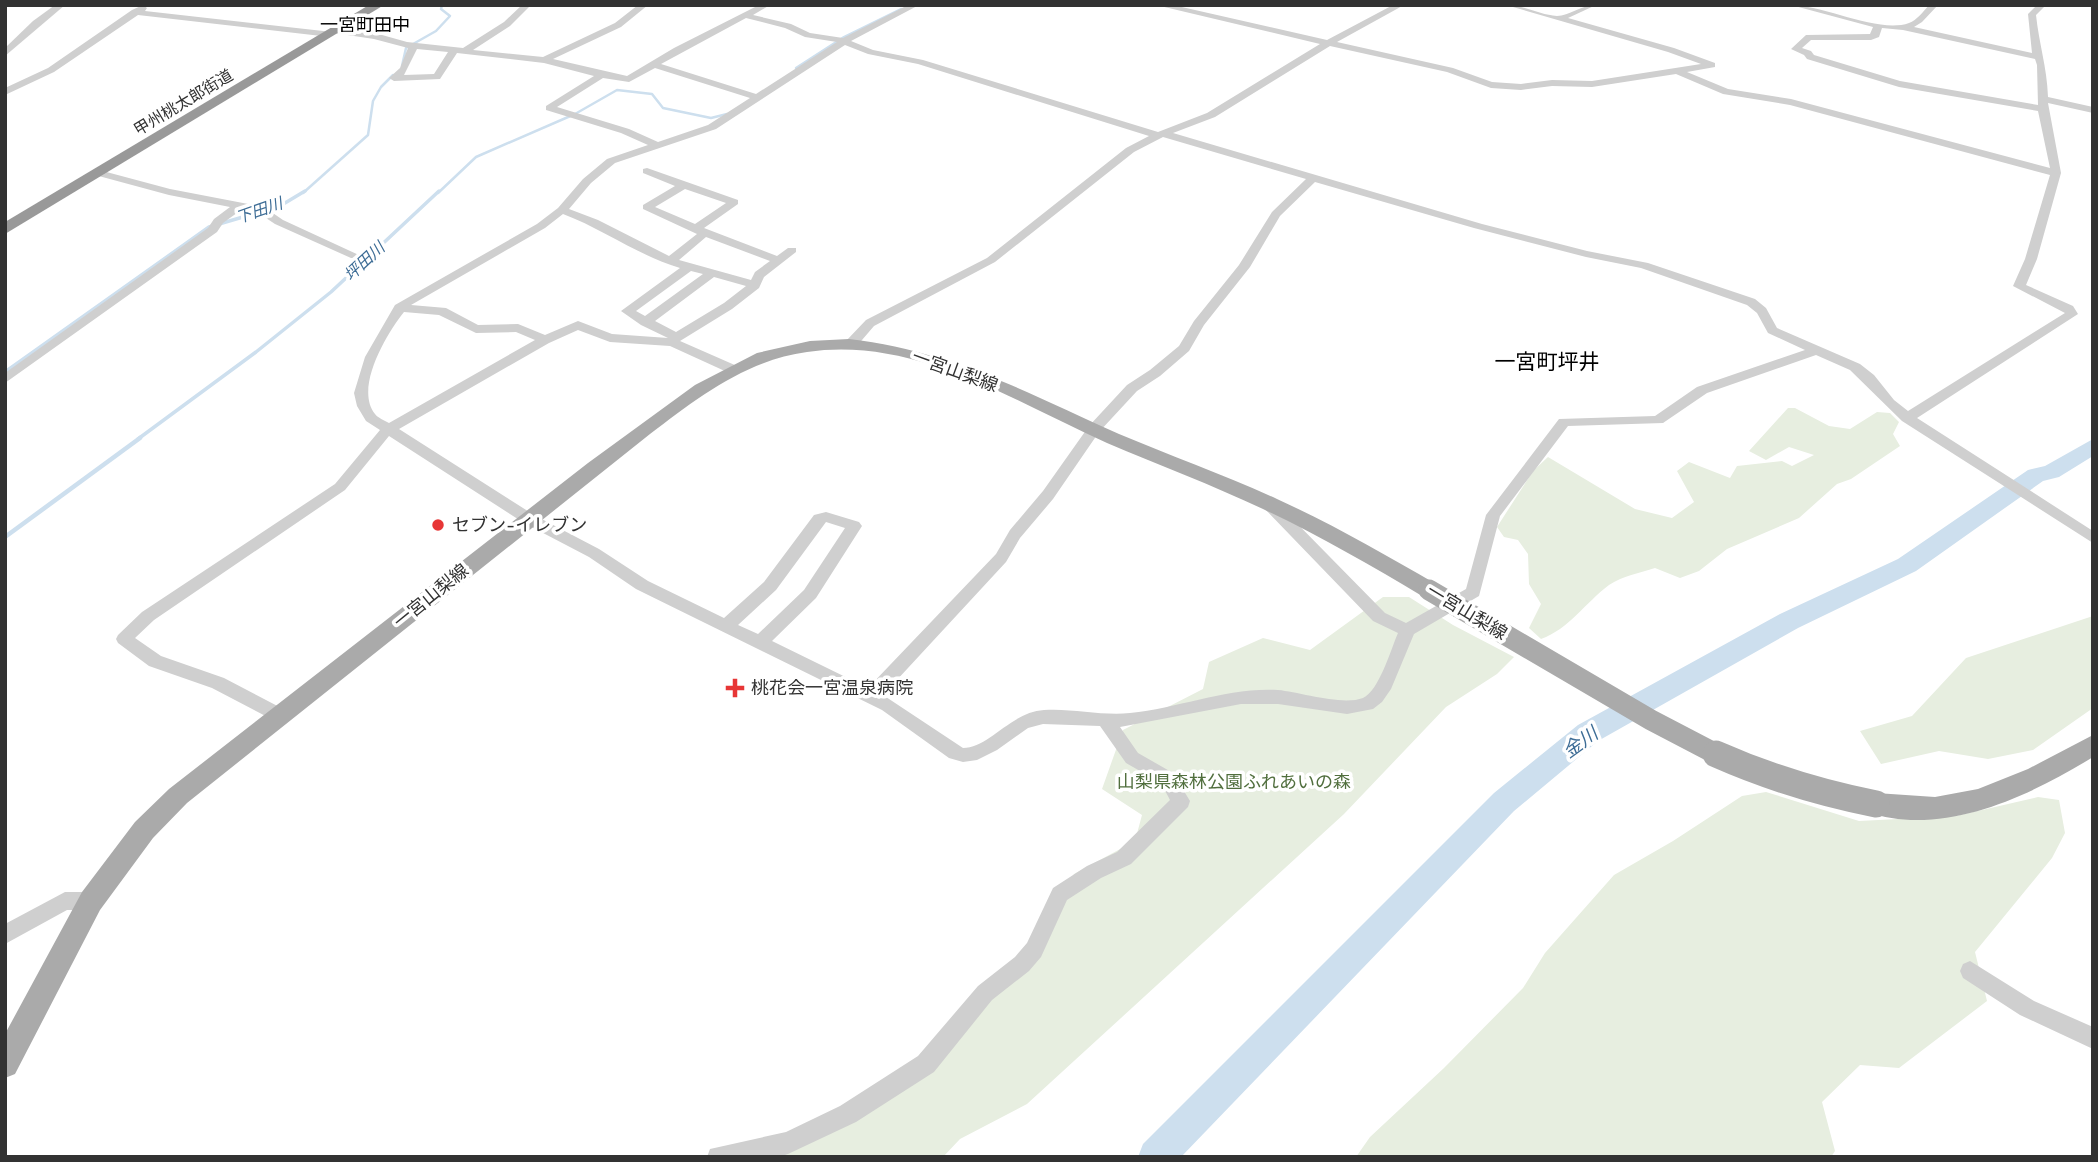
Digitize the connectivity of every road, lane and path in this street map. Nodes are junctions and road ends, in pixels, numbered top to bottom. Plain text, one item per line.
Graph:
1 (61, 5) edge
2 (148, 5) edge
3 (378, 5) edge
4 (527, 5) edge
5 (645, 5) edge
6 (766, 5) edge
7 (915, 5) edge
8 (1160, 5) edge
9 (1400, 5) edge
10 (1510, 5) edge
11 (1592, 5) edge
12 (1795, 5) edge
13 (1934, 5) edge
14 (2024, 6) edge
15 (2040, 7) edge
16 (1829, 9) edge
17 (135, 12) junction
18 (747, 16) junction
19 (1559, 19) junction
20 (1878, 26) junction
21 (1901, 26) junction
22 (333, 32) junction
23 (1835, 35) junction
24 (841, 40) junction
25 (1325, 44) junction
26 (410, 45) junction
27 (455, 49) junction
28 (466, 50) junction
29 (5, 53) edge
30 (2040, 57) junction
31 (544, 60) junction
32 (653, 64) junction
33 (1678, 71) junction
34 (602, 75) junction
35 (5, 92) edge
36 (758, 99) junction
37 (2043, 104) junction
38 (2093, 110) edge
39 (1160, 134) junction
40 (657, 145) junction
41 (647, 171) dead end
42 (99, 173) junction
43 (2056, 173) junction
44 (1312, 179) junction
45 (682, 187) junction
46 (239, 206) junction
47 (562, 210) junction
48 (5, 229) edge
49 (700, 231) junction
50 (792, 250) dead end
51 (355, 256) dead end
52 (778, 260) junction
53 (670, 261) junction
54 (687, 268) junction
55 (710, 274) junction
56 (755, 285) junction
57 (399, 308) junction
58 (645, 321) junction
59 (545, 340) junction
60 (674, 340) junction
61 (851, 344) junction
62 (1817, 350) junction
63 (732, 369) junction
64 (5, 379) edge
65 (1913, 421) junction
66 (1094, 429) junction
67 (387, 430) junction
68 (1267, 502) junction
69 (529, 519) junction
70 (2093, 538) edge
71 (726, 626) junction
72 (1407, 630) junction
73 (759, 643) junction
74 (870, 696) junction
75 (281, 716) junction
76 (1107, 722) junction
77 (2093, 745) edge
78 (91, 901) junction
79 (5, 935) edge
80 (1970, 971) dead end
81 (2093, 1038) edge
82 (5, 1064) edge
83 (718, 1157) edge

1 - 29 street
2 - 17 street
3 - 22 highway, 甲州桃太郎街道
4 - 28 street
5 - 31 street
6 - 18 street
7 - 24 street
8 - 25 street
9 - 25 street
10 - 19 street
11 - 19 street
12 - 16 street
13 - 21 street
14 - 15 street
15 - 30 street
16 - 20 street
16 - 23 street
17 - 22 street
17 - 35 street
18 - 24 street
18 - 32 street
19 - 33 street
20 - 21 street
20 - 23 street
21 - 30 street
22 - 26 street
22 - 42 highway, 甲州桃太郎街道
23 - 37 street
24 - 36 street
24 - 39 street
25 - 33 street
25 - 39 street
26 - 27 street
26 - 27 street
27 - 28 street
28 - 31 street
30 - 37 street
31 - 34 street
32 - 34 street
32 - 36 street
33 - 43 street
34 - 40 street
36 - 40 street
37 - 38 street
37 - 43 street
39 - 44 street
39 - 61 street
40 - 47 street
41 - 45 street
42 - 46 street
42 - 48 highway, 甲州桃太郎街道
43 - 65 street
44 - 62 street
44 - 66 street
45 - 49 street
45 - 49 street
46 - 51 street
46 - 64 street
47 - 53 street
47 - 57 street
49 - 52 street
49 - 53 street
50 - 52 street
52 - 56 street
53 - 54 street
54 - 55 street
54 - 58 street
55 - 56 street
55 - 58 street
56 - 60 street
57 - 59 street
57 - 67 street
58 - 60 street
59 - 60 street
59 - 67 street
60 - 63 street
61 - 63 main road, 一宮山梨線
61 - 66 main road, 一宮山梨線
62 - 65 street
62 - 72 street
63 - 69 main road, 一宮山梨線
65 - 70 street
66 - 68 main road, 一宮山梨線
66 - 74 street
67 - 69 street
67 - 75 street
68 - 72 street
68 - 77 main road, 一宮山梨線, bridge
69 - 71 street
69 - 75 main road, 一宮山梨線
71 - 73 street
71 - 73 street
72 - 76 street
73 - 74 street
74 - 76 street
75 - 78 main road, 一宮山梨線
76 - 83 street
78 - 79 street
78 - 82 main road, 一宮山梨線
80 - 81 street

